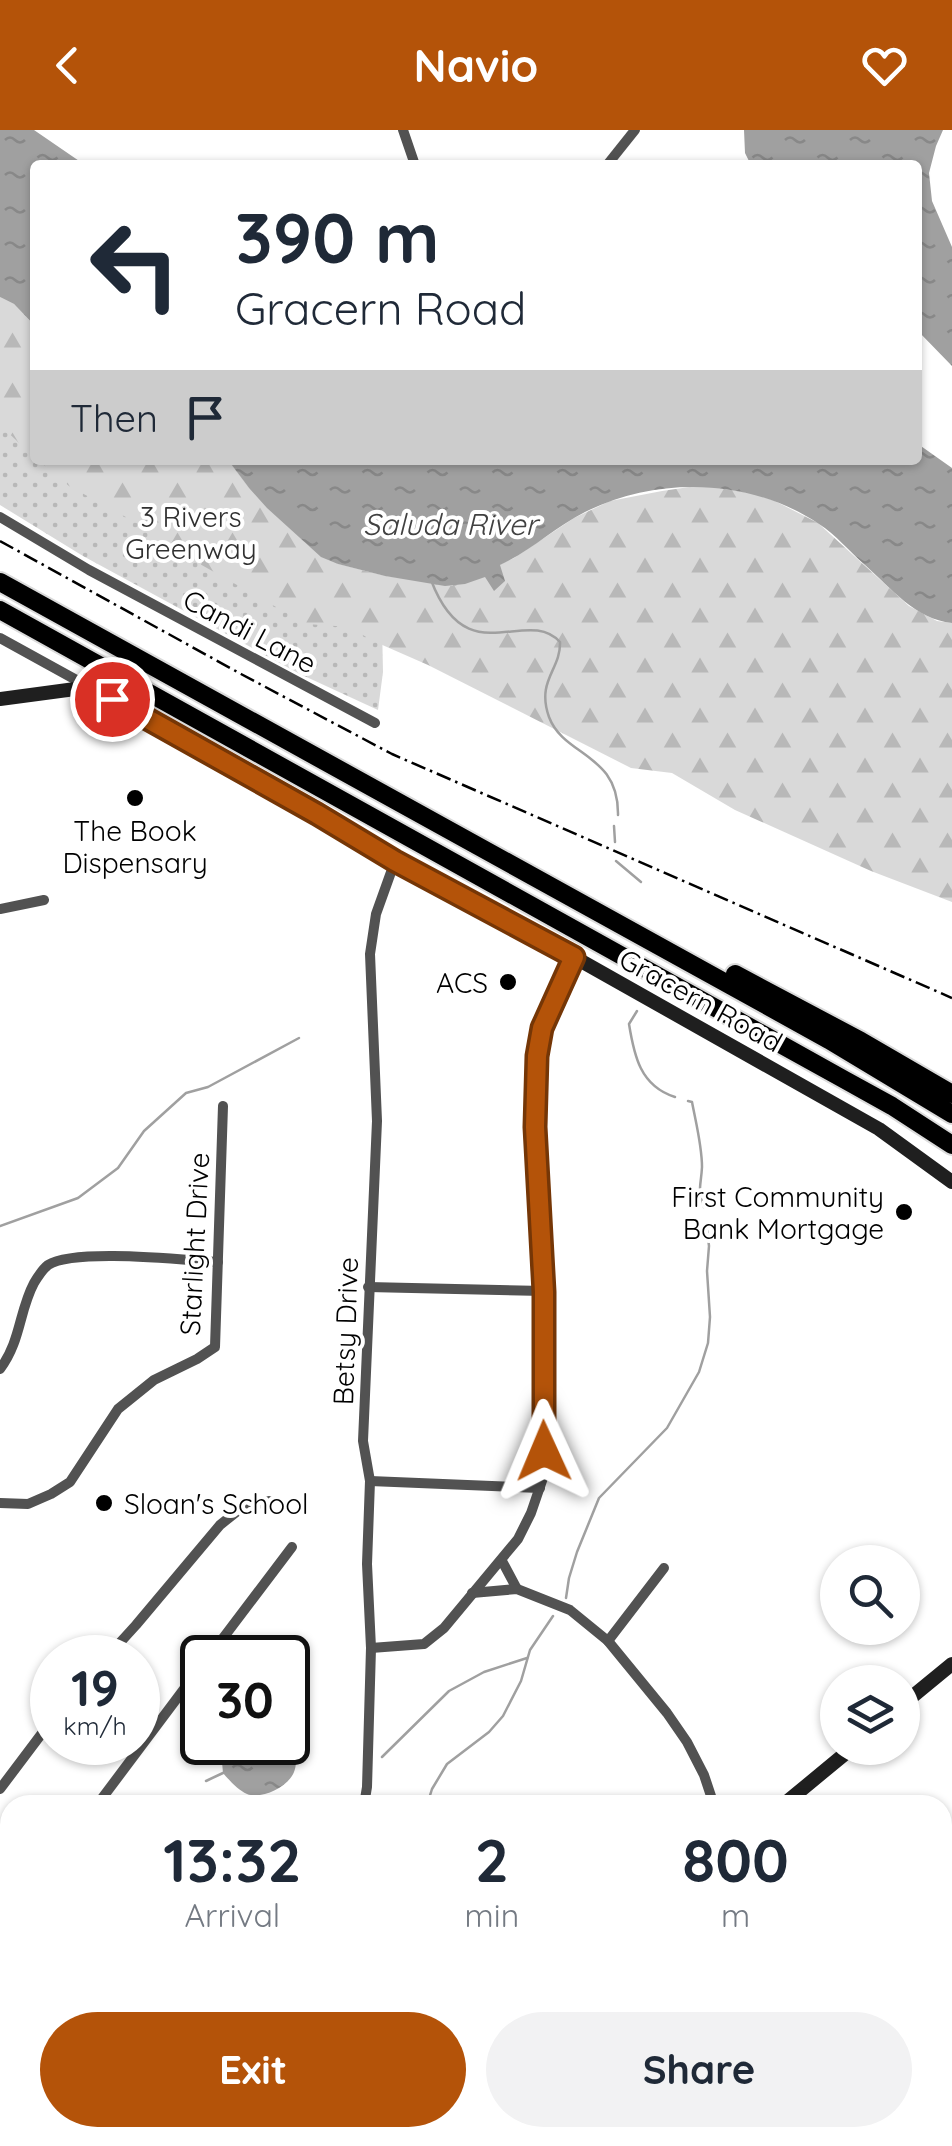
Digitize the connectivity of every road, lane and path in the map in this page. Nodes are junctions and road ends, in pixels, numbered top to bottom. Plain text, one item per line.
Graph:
1 (403, 130) edge
2 (635, 130) edge
3 (413, 160) edge
4 (610, 160) edge
5 (0, 517) edge
6 (0, 582) edge
7 (0, 610) edge
8 (0, 638) edge
9 (90, 688) junction
10 (0, 699) edge
11 (375, 723) dead end
12 (440, 826) junction
13 (395, 861) junction
14 (44, 900) dead end
15 (0, 909) edge
16 (574, 957) junction
17 (952, 1093) edge
18 (223, 1106) dead end
19 (892, 1106) junction
20 (952, 1114) edge
21 (952, 1146) edge
22 (952, 1158) edge
23 (952, 1182) edge
24 (218, 1262) junction
25 (368, 1287) junction
26 (544, 1292) junction
27 (0, 1370) edge
28 (370, 1482) junction
29 (540, 1488) junction
30 (269, 1501) dead end
31 (0, 1503) edge
32 (292, 1546) dead end
33 (502, 1561) junction
34 (664, 1568) dead end
35 (517, 1590) junction
36 (472, 1594) junction
37 (127, 1635) edge
38 (225, 1635) edge
39 (608, 1642) junction
40 (371, 1648) junction
41 (952, 1664) edge
42 (920, 1691) edge
43 (180, 1694) edge
44 (30, 1749) edge
45 (831, 1765) edge
46 (0, 1789) edge
47 (104, 1795) edge
48 (366, 1795) edge
49 (711, 1795) edge
50 (795, 1795) edge

1 - 3 street
2 - 4 street
5 - 11 street, Candi Lane
6 - 12 highway
7 - 19 highway
8 - 9 street, Gracern Road
9 - 10 street
9 - 13 street, Gracern Road
12 - 17 highway
12 - 20 highway
13 - 16 street, Gracern Road
13 - 25 street, Betsy Drive
14 - 15 street
16 - 23 street, Gracern Road
16 - 26 street
18 - 24 street, Starlight Drive
19 - 21 highway
19 - 22 highway
24 - 27 street
24 - 31 street, Starlight Drive
25 - 26 street
25 - 28 street, Betsy Drive
26 - 29 street
28 - 29 street
28 - 40 street, Betsy Drive
29 - 33 street
30 - 37 street
32 - 38 street
33 - 35 street
33 - 36 street
34 - 39 street
35 - 36 street
35 - 39 street
36 - 40 street
39 - 49 street
40 - 48 street, Betsy Drive
41 - 42 street
43 - 47 street
44 - 46 street
45 - 50 street

